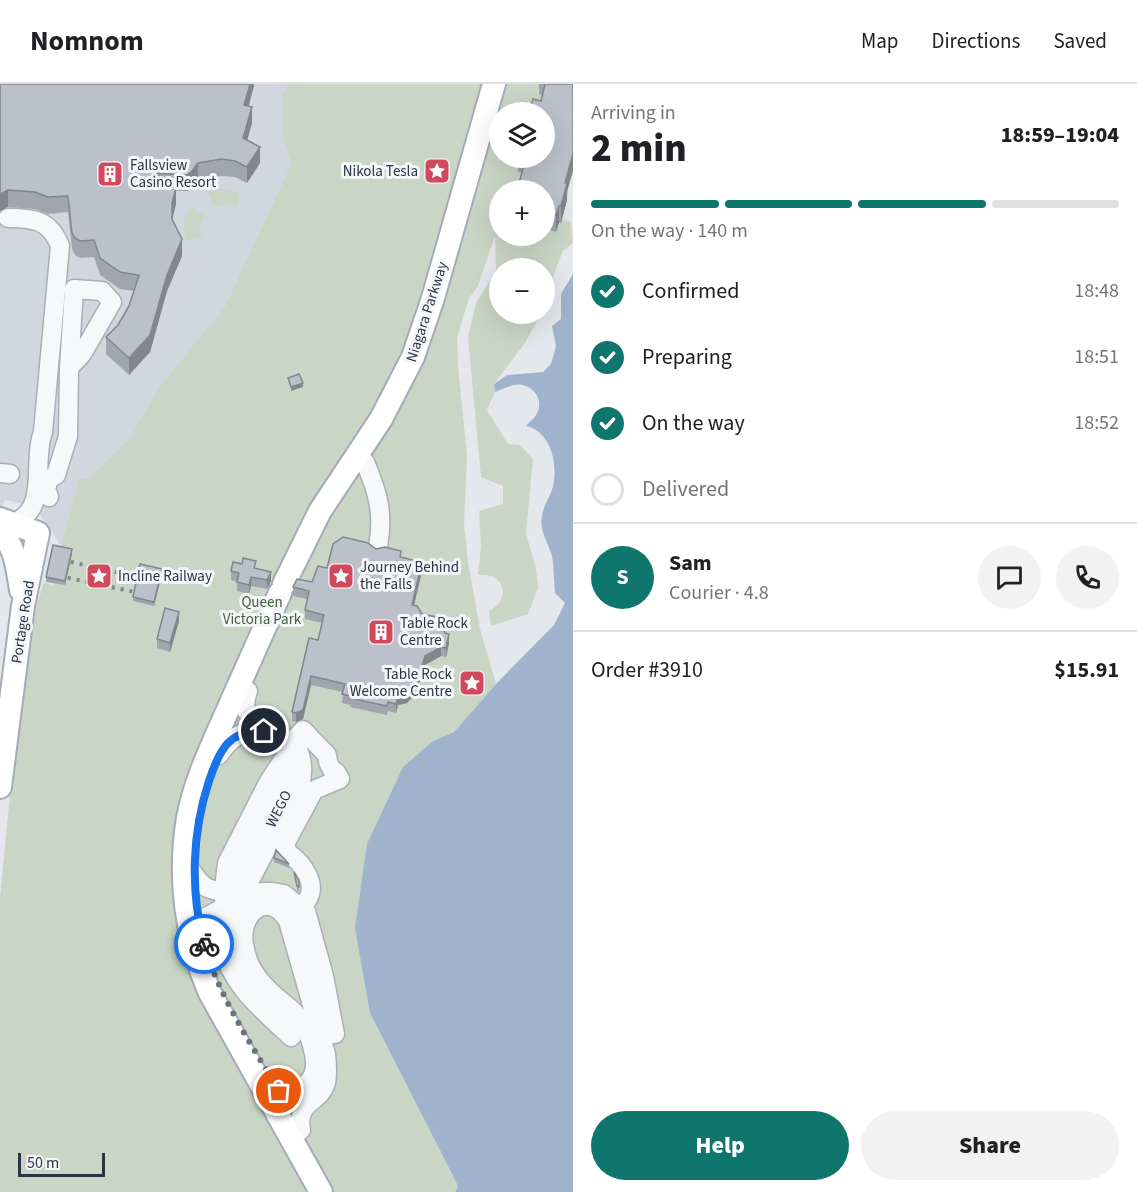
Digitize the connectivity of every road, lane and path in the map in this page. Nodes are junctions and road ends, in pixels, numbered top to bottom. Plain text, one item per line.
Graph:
1 (494, 84) edge
2 (508, 84) edge
3 (503, 102) edge
4 (489, 151) edge
5 (8, 218) dead end
6 (69, 368) junction
7 (43, 432) junction
8 (365, 462) junction
9 (51, 484) junction
10 (4, 524) edge
11 (38, 533) junction
12 (378, 547) edge
13 (288, 590) junction
14 (24, 606) junction
15 (240, 712) junction
16 (274, 733) junction
17 (219, 755) junction
18 (340, 779) joint
19 (0, 787) edge
20 (191, 864) junction
21 (226, 886) junction
22 (198, 913) junction
23 (197, 938) junction
24 (269, 1076) junction
25 (302, 1130) junction
26 (321, 1192) edge
27 (334, 1192) edge

1 - 13 main road, Niagara Parkway
2 - 3 main road, Niagara Parkway
4 - 8 main road, Niagara Parkway
5 - 7 street
6 - 6 street
6 - 9 street
7 - 9 street
7 - 10 street
8 - 12 street
8 - 13 main road, Niagara Parkway
9 - 11 street
10 - 11 main road
10 - 14 main road
11 - 14 main road, Portage Road
13 - 15 main road, Niagara Parkway
13 - 15 main road, Niagara Parkway
14 - 19 main road, Portage Road
15 - 16 street, WEGO
15 - 17 main road, Niagara Parkway
15 - 20 main road, Niagara Parkway
16 - 17 street
16 - 21 street, WEGO
17 - 20 main road, Niagara Parkway
18 - 18 street
20 - 21 street
20 - 22 main road, Niagara Parkway
20 - 23 main road, Niagara Parkway
21 - 21 street
21 - 22 street, WEGO
21 - 23 street, WEGO
22 - 23 main road, Niagara Parkway
23 - 24 main road, Niagara Parkway
23 - 26 main road, Niagara Parkway
24 - 25 main road, Niagara Parkway
24 - 25 street
25 - 27 main road, Niagara Parkway

